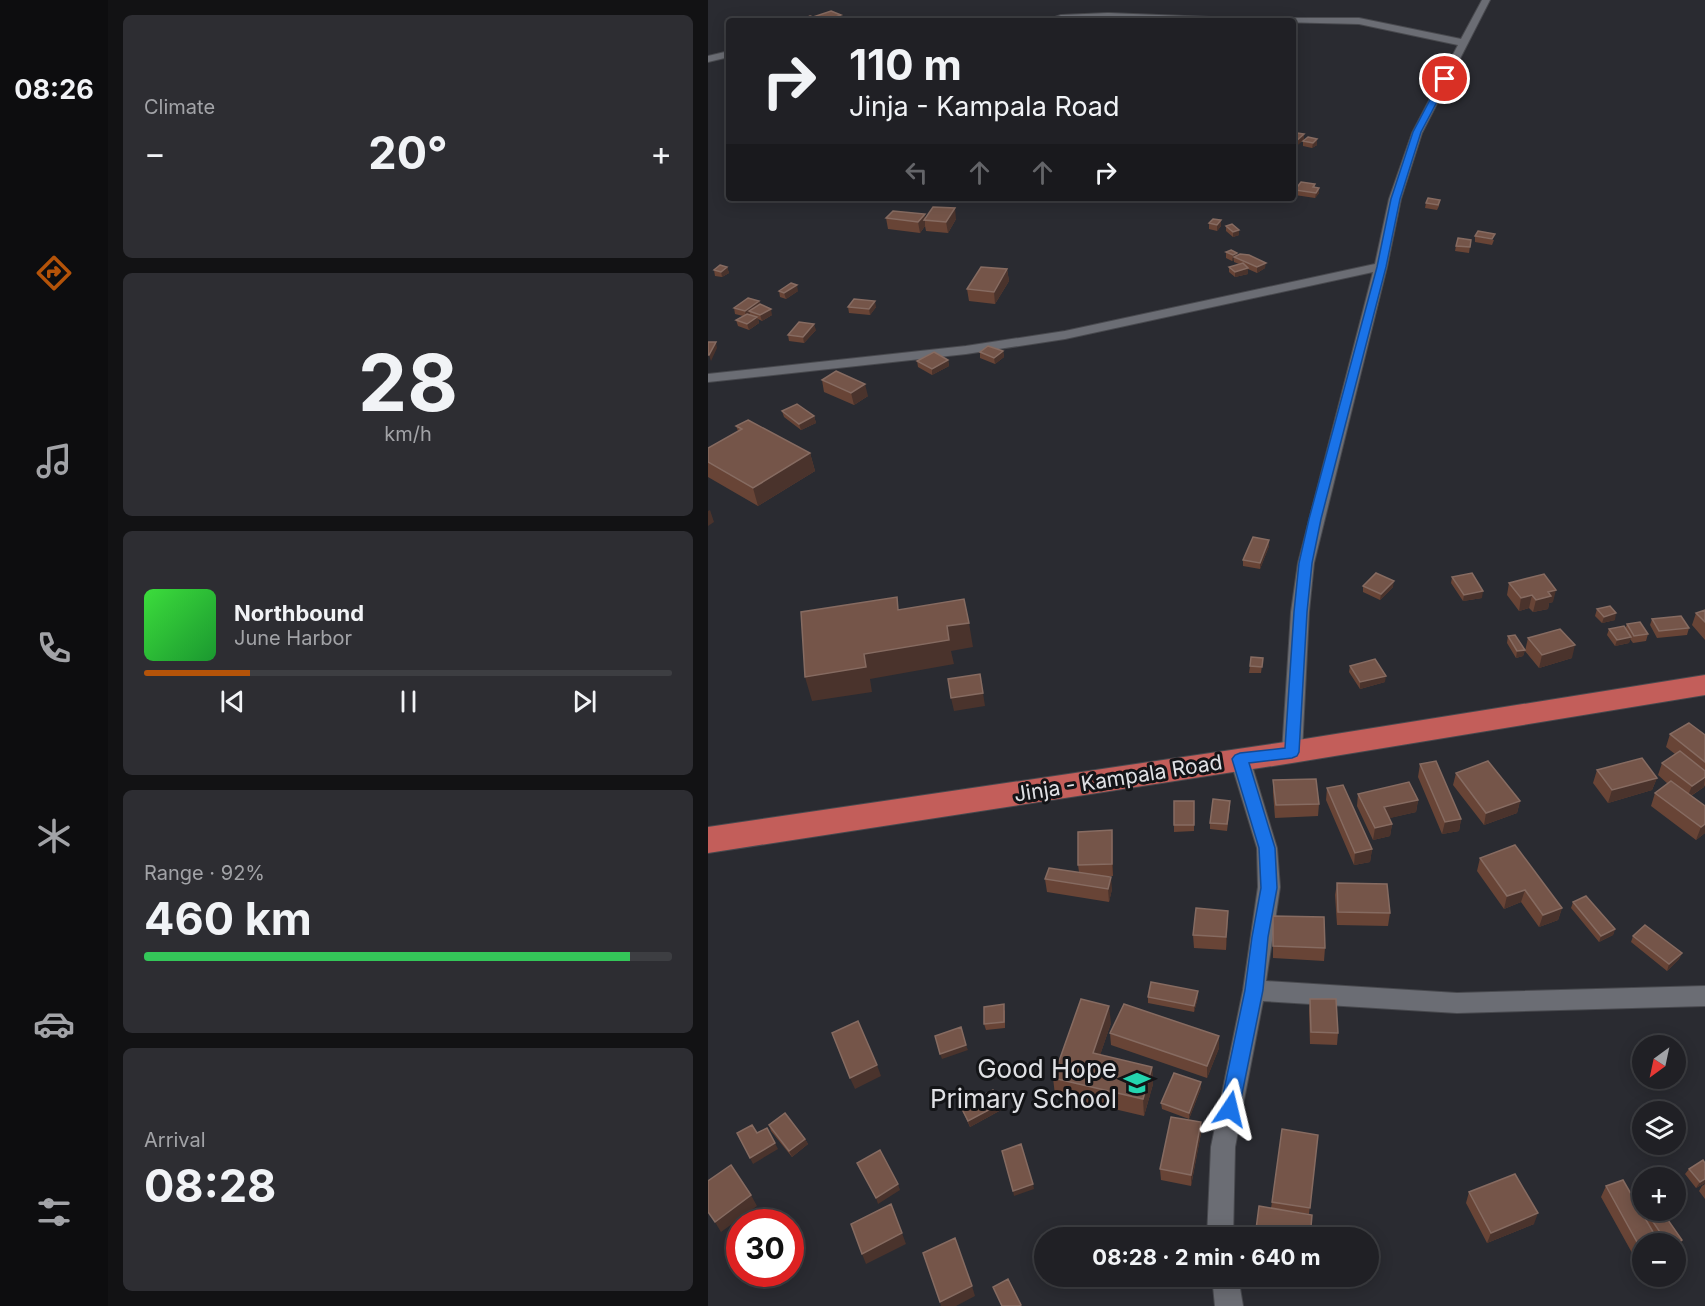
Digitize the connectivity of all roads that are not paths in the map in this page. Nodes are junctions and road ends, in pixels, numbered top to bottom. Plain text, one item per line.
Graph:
1 (1486, 0) edge
2 (1054, 18) edge
3 (1145, 18) edge
4 (1296, 21) edge
5 (1464, 43) junction
6 (726, 55) edge
7 (708, 59) edge
8 (1381, 267) junction
9 (708, 378) edge
10 (1705, 685) edge
11 (1292, 752) junction
12 (1240, 759) junction
13 (708, 840) edge
14 (1254, 990) junction
15 (1705, 996) edge
16 (1220, 1227) edge
17 (1226, 1287) edge
18 (1229, 1306) edge

1 - 5 street
2 - 3 street
4 - 5 street
5 - 8 street
6 - 7 street
8 - 9 street
8 - 11 street
10 - 11 highway, Jinja - Kampala Road
11 - 12 highway, Jinja - Kampala Road
12 - 13 highway, Jinja - Kampala Road
12 - 14 street
14 - 15 street
14 - 16 street
17 - 18 street

